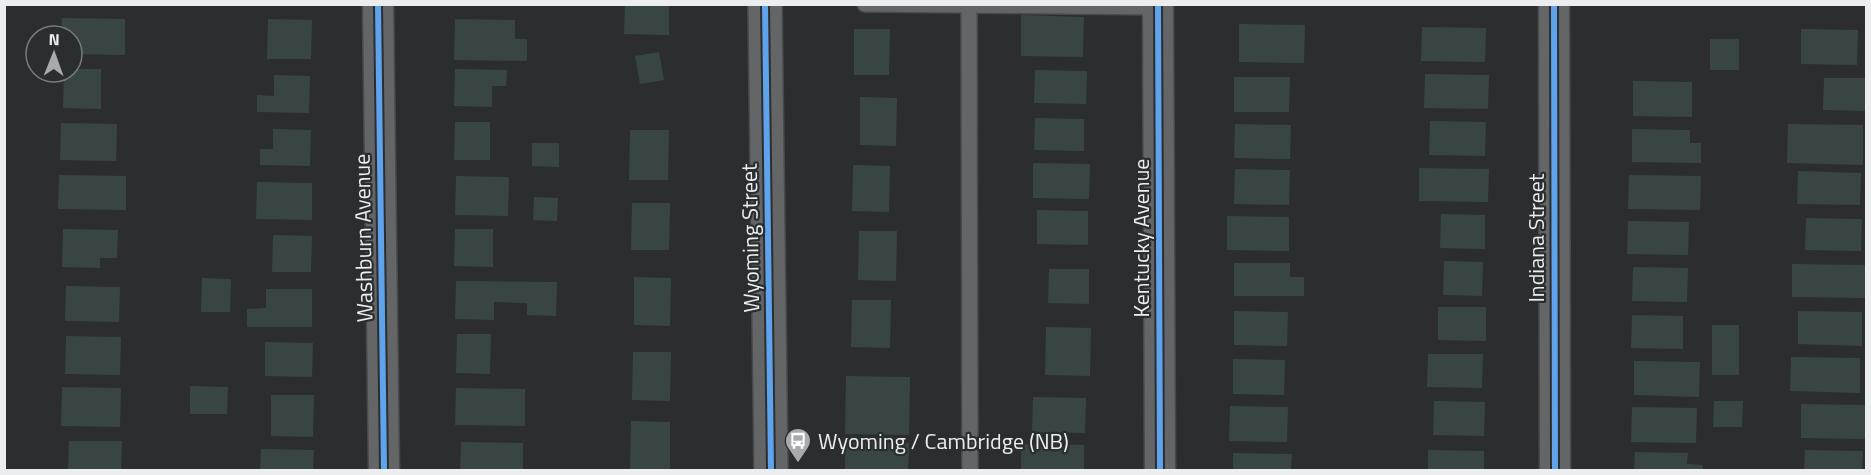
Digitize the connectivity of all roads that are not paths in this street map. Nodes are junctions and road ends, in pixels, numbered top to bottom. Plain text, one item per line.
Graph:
1 (378, 4) edge
2 (765, 4) edge
3 (865, 4) edge
4 (1554, 4) edge
5 (969, 5) edge
6 (1158, 6) edge
7 (384, 471) edge
8 (771, 471) edge
9 (970, 471) edge
10 (1160, 471) edge
11 (1555, 471) edge

1 - 7 street, Washburn Avenue
2 - 8 street, Wyoming Street
3 - 5 lane
4 - 11 street, Indiana Street
5 - 6 lane
5 - 9 lane
6 - 10 street, Kentucky Avenue

